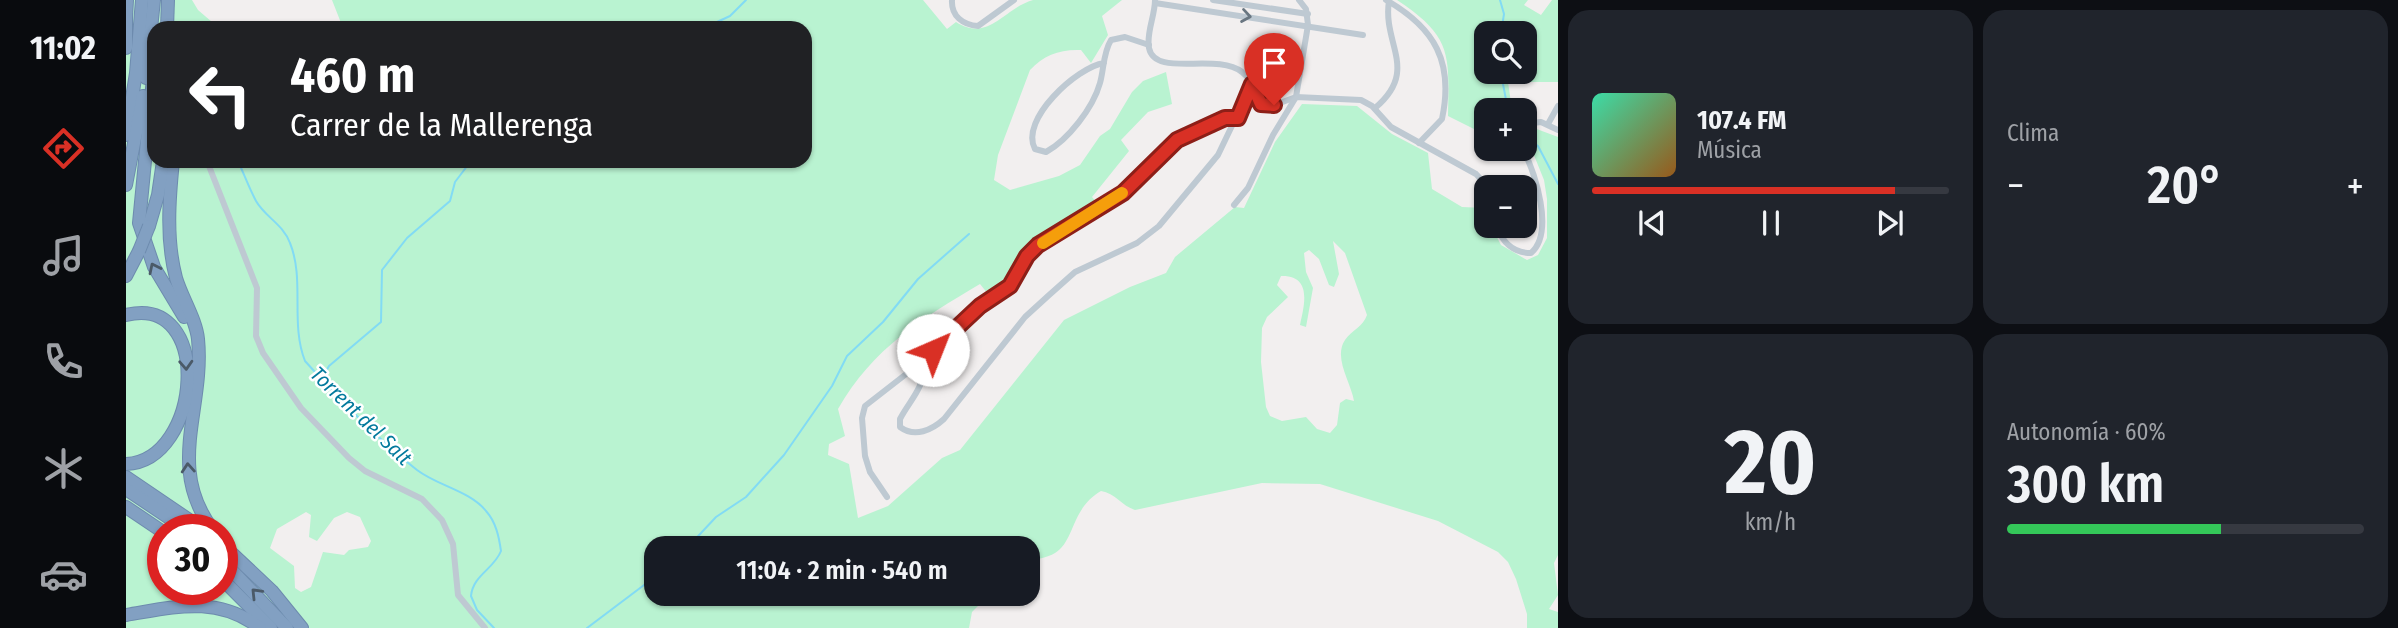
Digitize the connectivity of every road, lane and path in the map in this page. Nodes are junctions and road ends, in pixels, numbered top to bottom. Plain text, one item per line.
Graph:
1 (127, 0) edge
2 (142, 0) edge
3 (155, 0) edge
4 (169, 0) edge
5 (952, 0) edge
6 (1014, 0) edge
7 (1211, 0) edge
8 (1298, 0) edge
9 (1155, 1) edge
10 (1387, 1) edge
11 (1208, 10) junction
12 (1308, 14) junction
13 (126, 16) edge
14 (152, 21) edge
15 (156, 21) edge
16 (168, 21) edge
17 (1308, 26) junction
18 (1363, 34) dead end
19 (1149, 45) junction
20 (126, 48) edge
21 (147, 63) edge
22 (1104, 63) junction
23 (1252, 84) junction
24 (1296, 97) junction
25 (1558, 106) edge
26 (1375, 108) junction
27 (1238, 118) junction
28 (1537, 122) edge
29 (1548, 124) junction
30 (1558, 130) edge
31 (126, 135) edge
32 (147, 140) edge
33 (1419, 143) junction
34 (162, 168) edge
35 (172, 168) edge
36 (210, 168) edge
37 (1477, 175) edge
38 (1537, 184) edge
39 (126, 185) edge
40 (1234, 205) dead end
41 (1503, 238) edge
42 (126, 276) edge
43 (126, 315) edge
44 (197, 350) junction
45 (923, 360) junction
46 (126, 464) edge
47 (126, 477) edge
48 (126, 489) edge
49 (887, 497) dead end
50 (126, 507) edge
51 (163, 514) edge
52 (180, 514) edge
53 (203, 514) edge
54 (147, 521) edge
55 (238, 558) edge
56 (238, 577) edge
57 (238, 595) edge
58 (126, 615) edge
59 (260, 628) edge
60 (271, 628) edge
61 (287, 628) edge
62 (302, 628) edge
63 (485, 628) edge

1 - 13 highway
2 - 31 highway
3 - 14 highway
3 - 15 highway
4 - 16 highway
5 - 6 street
7 - 11 street
7 - 12 street
8 - 12 street
9 - 11 street
9 - 19 street
10 - 26 street
10 - 33 street
11 -> 17 street
12 - 17 street
13 - 20 highway
17 - 18 street
17 - 24 street
19 - 22 street
19 - 23 street
21 - 39 highway
22 - 22 street
23 - 24 street
23 - 27 street
24 - 26 street
24 - 40 street
25 - 29 street
26 - 33 street
27 - 45 street
27 - 45 street
28 - 29 street
29 - 30 street
44 -> 32 highway
33 - 37 street
34 - 42 highway, bridge
35 - 44 highway
36 - 63 street
38 - 41 street
43 -> 46 highway
53 -> 44 highway
45 - 49 street
47 - 52 highway
48 - 51 highway
50 - 54 highway
55 - 62 highway
61 -> 56 highway
57 - 60 highway
58 - 59 highway

